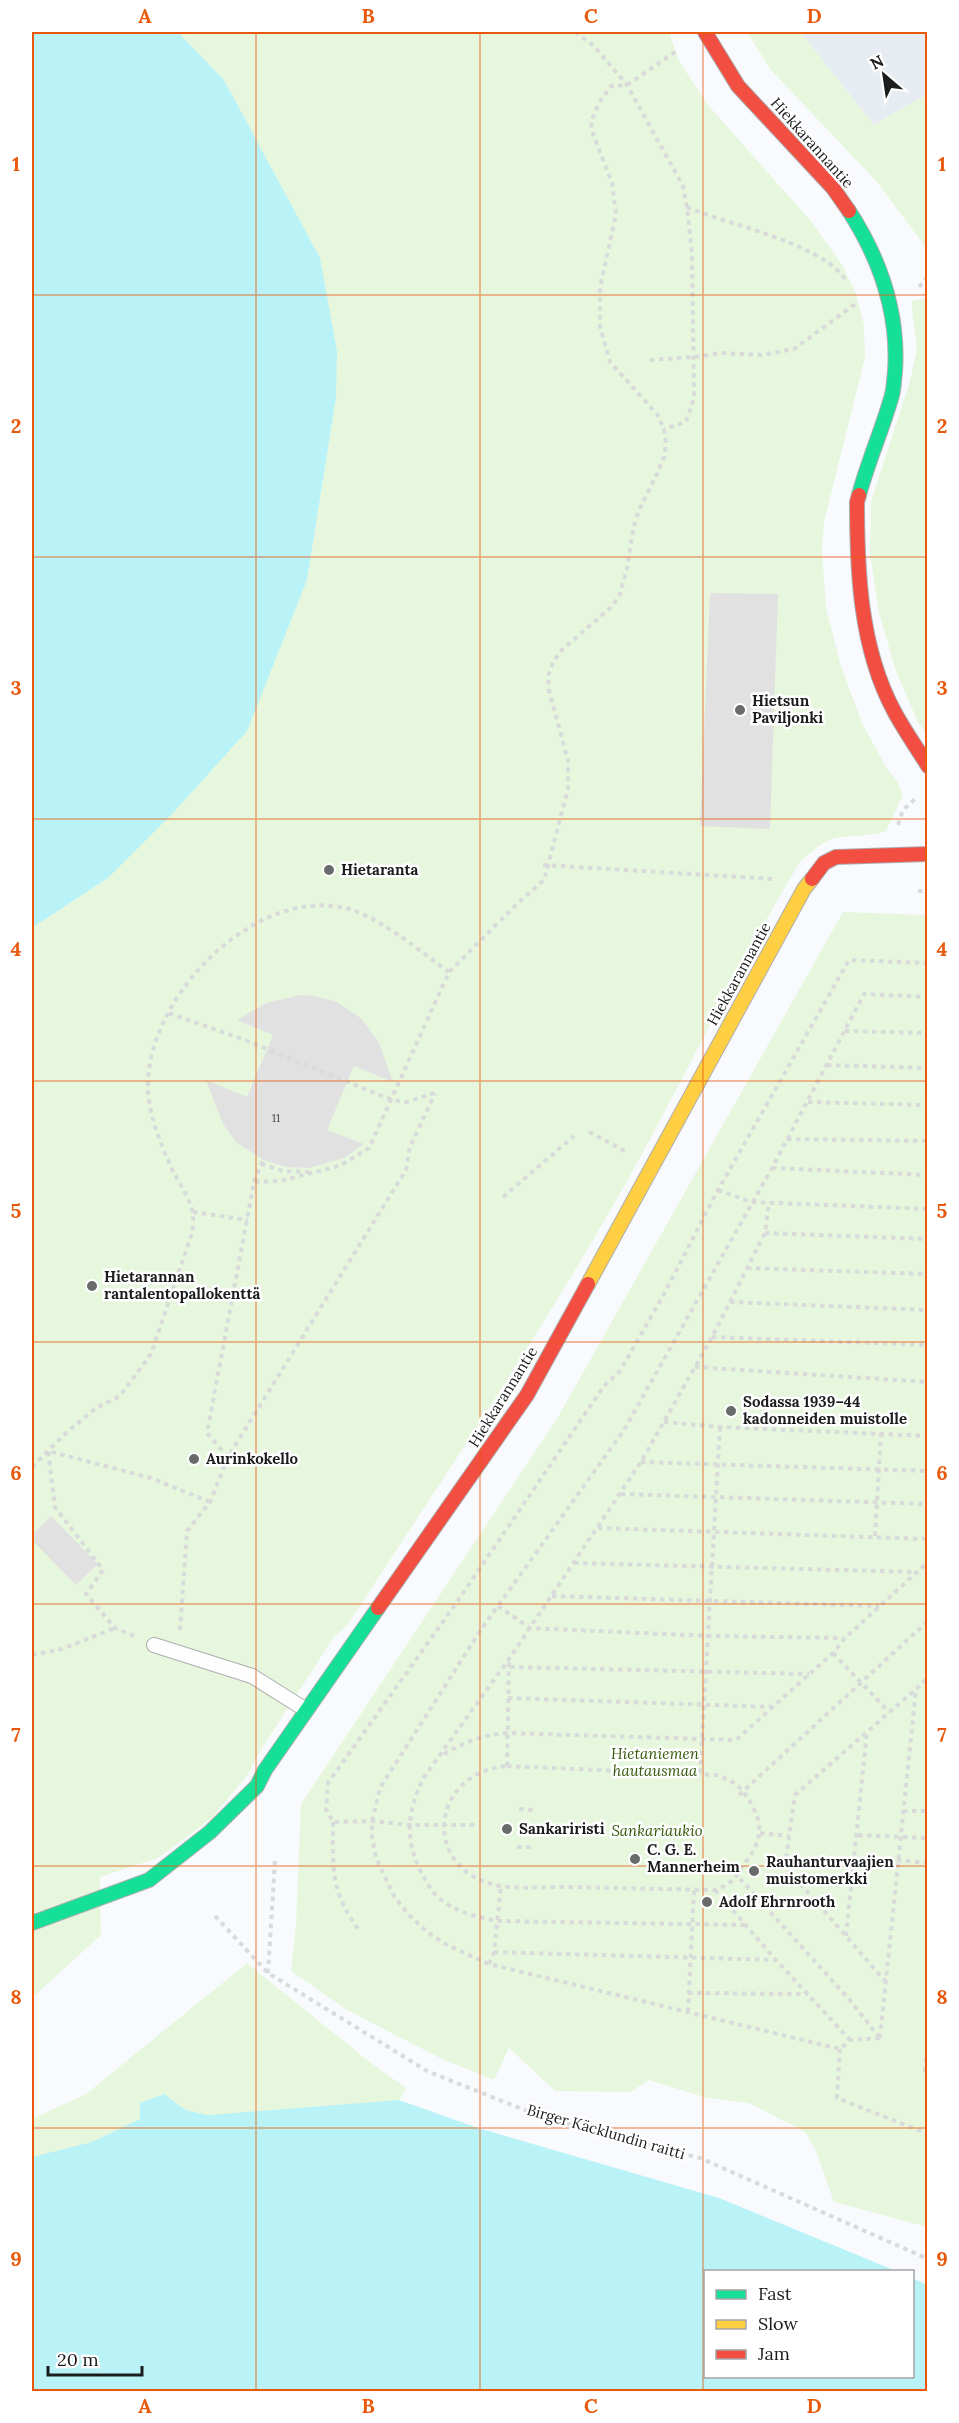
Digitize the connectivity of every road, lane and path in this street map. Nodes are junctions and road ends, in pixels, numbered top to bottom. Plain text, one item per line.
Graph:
1 (575, 32) edge
2 (705, 32) edge
3 (627, 85) junction
4 (687, 207) junction
5 (927, 276) edge
6 (847, 283) dead end
7 (916, 289) dead end
8 (851, 293) dead end
9 (888, 294) junction
10 (855, 304) junction
11 (693, 357) junction
12 (650, 360) dead end
13 (664, 429) junction
14 (927, 766) edge
15 (927, 854) edge
16 (543, 865) dead end
17 (549, 866) junction
18 (804, 889) junction
19 (927, 963) edge
20 (449, 972) junction
21 (927, 997) edge
22 (169, 1013) junction
23 (845, 1031) junction
24 (927, 1033) edge
25 (827, 1065) junction
26 (927, 1068) edge
27 (392, 1101) junction
28 (808, 1102) junction
29 (927, 1105) edge
30 (589, 1132) dead end
31 (574, 1136) dead end
32 (787, 1139) junction
33 (927, 1141) edge
34 (653, 1165) junction
35 (772, 1168) junction
36 (316, 1173) junction
37 (927, 1174) edge
38 (254, 1182) junction
39 (718, 1190) junction
40 (503, 1197) dead end
41 (751, 1202) junction
42 (769, 1202) junction
43 (927, 1209) edge
44 (193, 1212) junction
45 (248, 1220) junction
46 (765, 1233) junction
47 (927, 1239) edge
48 (747, 1268) junction
49 (927, 1274) edge
50 (730, 1302) junction
51 (927, 1310) edge
52 (712, 1337) junction
53 (927, 1345) edge
54 (695, 1366) junction
55 (927, 1382) edge
56 (664, 1422) junction
57 (720, 1427) junction
58 (881, 1433) junction
59 (927, 1436) edge
60 (48, 1451) junction
61 (228, 1456) junction
62 (641, 1462) junction
63 (718, 1463) junction
64 (32, 1467) edge
65 (880, 1470) junction
66 (927, 1471) edge
67 (620, 1494) junction
68 (716, 1497) junction
69 (210, 1502) junction
70 (877, 1502) junction
71 (927, 1504) edge
72 (597, 1528) junction
73 (713, 1530) junction
74 (875, 1536) junction
75 (927, 1539) edge
76 (927, 1562) edge
77 (574, 1563) junction
78 (712, 1566) junction
79 (916, 1572) junction
80 (551, 1596) junction
81 (709, 1601) junction
82 (498, 1606) junction
83 (879, 1606) junction
84 (927, 1621) edge
85 (115, 1628) junction
86 (531, 1628) junction
87 (709, 1636) junction
88 (845, 1638) junction
89 (154, 1644) joint
90 (180, 1653) junction
91 (833, 1653) junction
92 (32, 1655) edge
93 (509, 1659) junction
94 (510, 1667) junction
95 (707, 1670) junction
96 (810, 1674) junction
97 (927, 1678) edge
98 (861, 1682) junction
99 (916, 1689) junction
100 (508, 1698) junction
101 (704, 1704) junction
102 (773, 1707) junction
103 (306, 1710) junction
104 (889, 1712) junction
105 (867, 1730) junction
106 (506, 1733) junction
107 (702, 1739) junction
108 (441, 1756) junction
109 (507, 1766) junction
110 (700, 1773) junction
111 (741, 1794) junction
112 (519, 1809) dead end
113 (534, 1810) dead end
114 (903, 1811) junction
115 (927, 1811) edge
116 (372, 1821) junction
117 (333, 1822) junction
118 (444, 1824) junction
119 (408, 1825) junction
120 (474, 1825) dead end
121 (760, 1833) junction
122 (858, 1835) junction
123 (789, 1836) junction
124 (900, 1837) junction
125 (927, 1838) edge
126 (517, 1847) dead end
127 (532, 1847) dead end
128 (897, 1860) junction
129 (275, 1861) dead end
130 (927, 1863) edge
131 (736, 1873) junction
132 (501, 1886) junction
133 (694, 1890) junction
134 (715, 1890) junction
135 (215, 1916) dead end
136 (498, 1921) junction
137 (32, 1923) edge
138 (693, 1925) junction
139 (746, 1925) junction
140 (358, 1929) dead end
141 (846, 1936) junction
142 (494, 1952) junction
143 (690, 1959) junction
144 (776, 1960) junction
145 (489, 1964) junction
146 (268, 1973) junction
147 (886, 1982) junction
148 (688, 1993) junction
149 (809, 1994) junction
150 (688, 2012) junction
151 (880, 2038) junction
152 (850, 2040) junction
153 (927, 2040) edge
154 (840, 2049) junction
155 (927, 2071) edge
156 (927, 2134) edge
157 (927, 2259) edge

1 - 3 path
2 - 3 path
2 - 9 street, Hiekkarannantie
3 - 4 path
3 - 13 path
4 - 6 path
4 - 11 path
5 - 7 path
8 - 10 path
9 - 10 path
9 - 14 street, Hiekkarannantie
10 - 11 path
11 - 12 path
11 - 13 path
13 - 17 path
15 - 18 street, Hiekkarannantie
16 - 17 path
17 - 18 path
17 - 20 path
18 - 34 street, Hiekkarannantie
19 - 39 path
20 - 22 path
20 - 27 path
21 - 23 path
22 - 27 path
22 - 44 path
23 - 24 path
23 - 25 path
25 - 26 path
25 - 28 path
27 - 36 path
27 - 61 path
28 - 29 path
28 - 32 path
30 - 34 path
31 - 40 path
32 - 33 path
32 - 35 path
34 - 103 street, Hiekkarannantie
35 - 37 path
35 - 41 path
36 - 38 path
36 - 38 path
38 - 45 path
39 - 41 path
39 - 117 path
41 - 42 path
41 - 82 path
42 - 43 path
42 - 46 path
44 - 45 path
44 - 60 path
45 - 61 path
46 - 47 path
46 - 48 path
48 - 49 path
48 - 50 path
50 - 51 path
50 - 52 path
52 - 53 path
52 - 54 path
54 - 55 path
54 - 56 path
56 - 57 path
56 - 62 path
57 - 58 path
57 - 63 path
58 - 59 path
58 - 65 path
60 - 64 path
60 - 69 path
60 - 85 path
61 - 69 path
62 - 63 path
62 - 67 path
63 - 65 path
63 - 68 path
65 - 66 path
65 - 70 path
67 - 68 path
67 - 72 path
68 - 70 path
68 - 73 path
69 - 90 path
70 - 71 path
70 - 74 path
72 - 73 path
72 - 77 path
73 - 74 path
73 - 78 path
74 - 75 path
76 - 79 path
77 - 78 path
77 - 80 path
78 - 79 path
78 - 81 path
79 - 83 path
80 - 81 path
80 - 86 path
81 - 83 path
81 - 87 path
82 - 86 path
82 - 116 path
83 - 88 path
84 - 98 path
85 - 89 path
85 - 92 path
86 - 87 path
86 - 93 path
87 - 88 path
87 - 95 path
88 - 91 path
89 - 90 lane
90 - 103 lane
91 - 96 path
91 - 98 path
93 - 94 path
93 - 108 path
94 - 95 path
94 - 100 path
95 - 96 path
95 - 101 path
96 - 102 path
97 - 99 path
98 - 104 path
98 - 111 path
99 - 104 path
99 - 114 path
100 - 101 path
100 - 106 path
101 - 102 path
101 - 107 path
102 - 107 path
103 - 137 street, Hiekkarannantie
104 - 105 path
105 - 122 path
105 - 123 path
106 - 107 path
106 - 108 path
106 - 109 path
107 - 110 path
108 - 119 path
109 - 110 path
109 - 118 path
110 - 111 path
111 - 121 path
112 - 113 path
114 - 115 path
114 - 124 path
116 - 117 path
116 - 119 path
116 - 145 path
117 - 140 path
118 - 119 path
118 - 120 path
118 - 132 path
119 - 136 path
121 - 123 path
121 - 131 path
122 - 124 path
122 - 141 path
123 - 141 path
124 - 125 path
124 - 128 path
126 - 127 path
128 - 130 path
128 - 147 path
129 - 146 path
131 - 134 path
131 - 151 path
132 - 133 path
132 - 136 path
133 - 134 path
133 - 138 path
134 - 139 path
135 - 146 path, Birger Käcklundin raitti
136 - 138 path
136 - 142 path
138 - 139 path
138 - 143 path
139 - 144 path
141 - 147 path
142 - 143 path
142 - 145 path
143 - 144 path
143 - 148 path
144 - 149 path
145 - 150 path
146 - 157 path, Birger Käcklundin raitti
147 - 151 path
148 - 149 path
148 - 150 path
149 - 152 path
150 - 154 path
151 - 152 path
152 - 154 path
153 - 155 path
154 - 156 path

